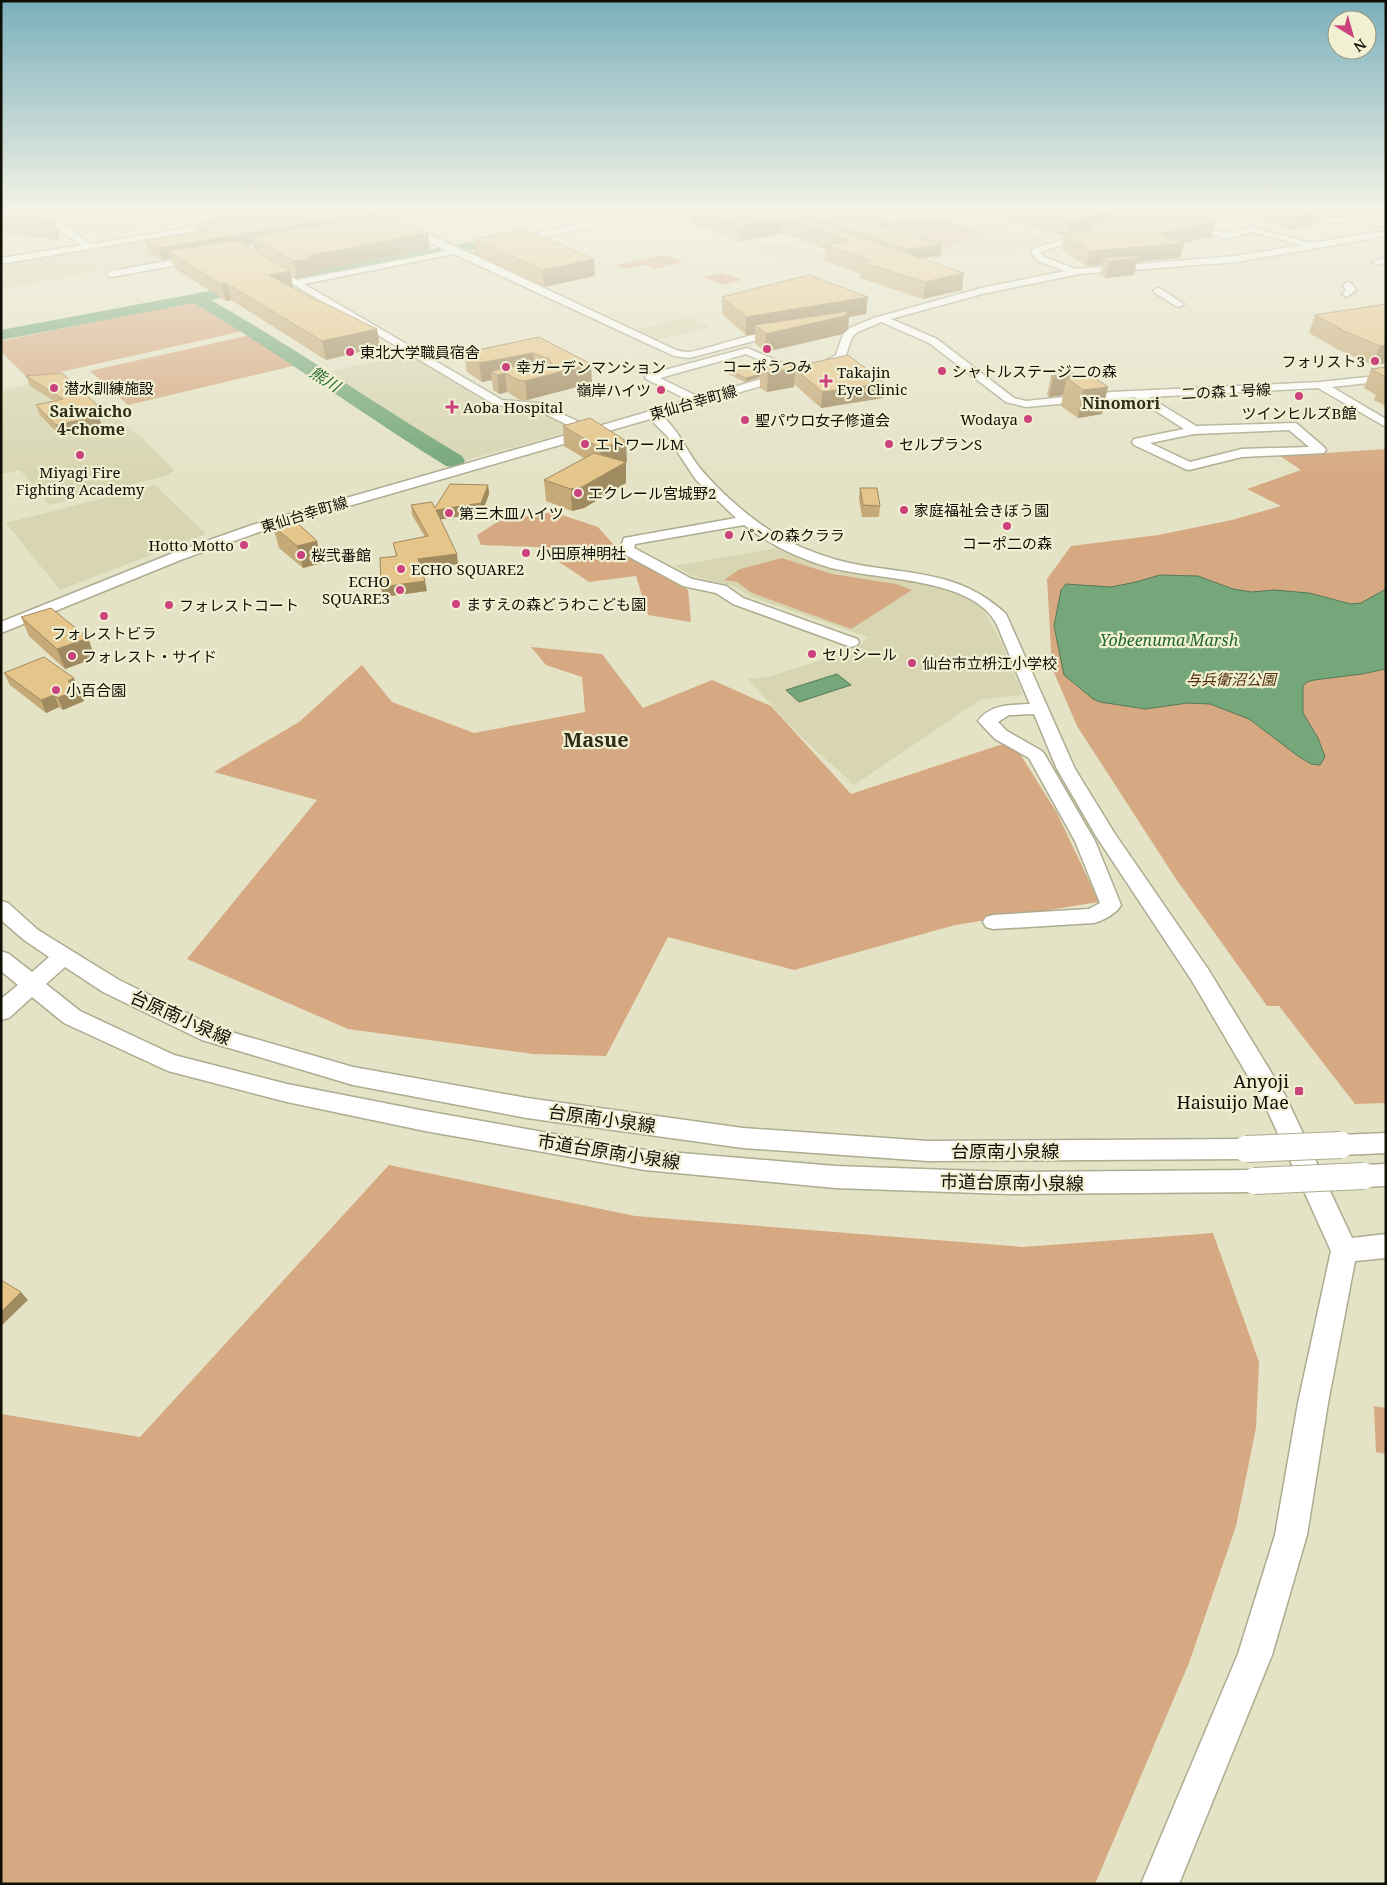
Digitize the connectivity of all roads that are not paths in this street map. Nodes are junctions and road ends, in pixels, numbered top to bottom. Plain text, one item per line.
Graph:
1 (319, 297) edge
2 (553, 297) edge
3 (961, 297) edge
4 (1168, 297) edge
5 (1179, 304) dead end
6 (880, 320) junction
7 (846, 323) edge
8 (797, 332) edge
9 (709, 338) dead end
10 (665, 350) junction
11 (796, 373) junction
12 (1386, 378) edge
13 (492, 385) edge
14 (1320, 385) junction
15 (475, 389) junction
16 (1137, 394) junction
17 (698, 400) junction
18 (651, 414) junction
19 (1386, 424) edge
20 (1194, 430) junction
21 (588, 431) junction
22 (287, 518) junction
23 (748, 520) junction
24 (296, 530) edge
25 (1, 628) edge
26 (851, 642) dead end
27 (1041, 708) junction
28 (1, 908) edge
29 (993, 922) dead end
30 (63, 957) junction
31 (1, 959) edge
32 (30, 984) junction
33 (1, 1012) edge
34 (1386, 1143) edge
35 (1375, 1175) edge
36 (1386, 1246) edge
37 (1344, 1251) junction
38 (1160, 1884) edge

1 - 15 street
2 - 10 street
3 - 6 street, 東仙台幸町線
4 - 5 street
6 - 7 street
6 - 11 street, 東仙台幸町線
6 - 16 street, 二の森１号線
8 - 10 street
9 - 10 street
11 - 17 street, 東仙台幸町線
11 - 17 street
12 - 14 street, 二の森１号線
13 - 15 street
14 - 16 street, 二の森１号線
14 - 19 street
15 - 21 street
16 - 20 street
17 - 18 street, 東仙台幸町線
18 - 21 street, 東仙台幸町線
18 - 23 street
20 - 20 street
21 - 22 street, 東仙台幸町線
22 - 24 street
22 - 25 street, 東仙台幸町線
23 - 26 street
23 - 27 street
27 - 29 street
27 - 37 street
28 - 30 street, 台原南小泉線
30 - 32 street
30 - 34 street, 台原南小泉線, bridge
31 - 32 street, 市道台原南小泉線
32 - 33 street
32 - 35 street, 市道台原南小泉線, bridge
36 - 37 street
37 - 38 street

